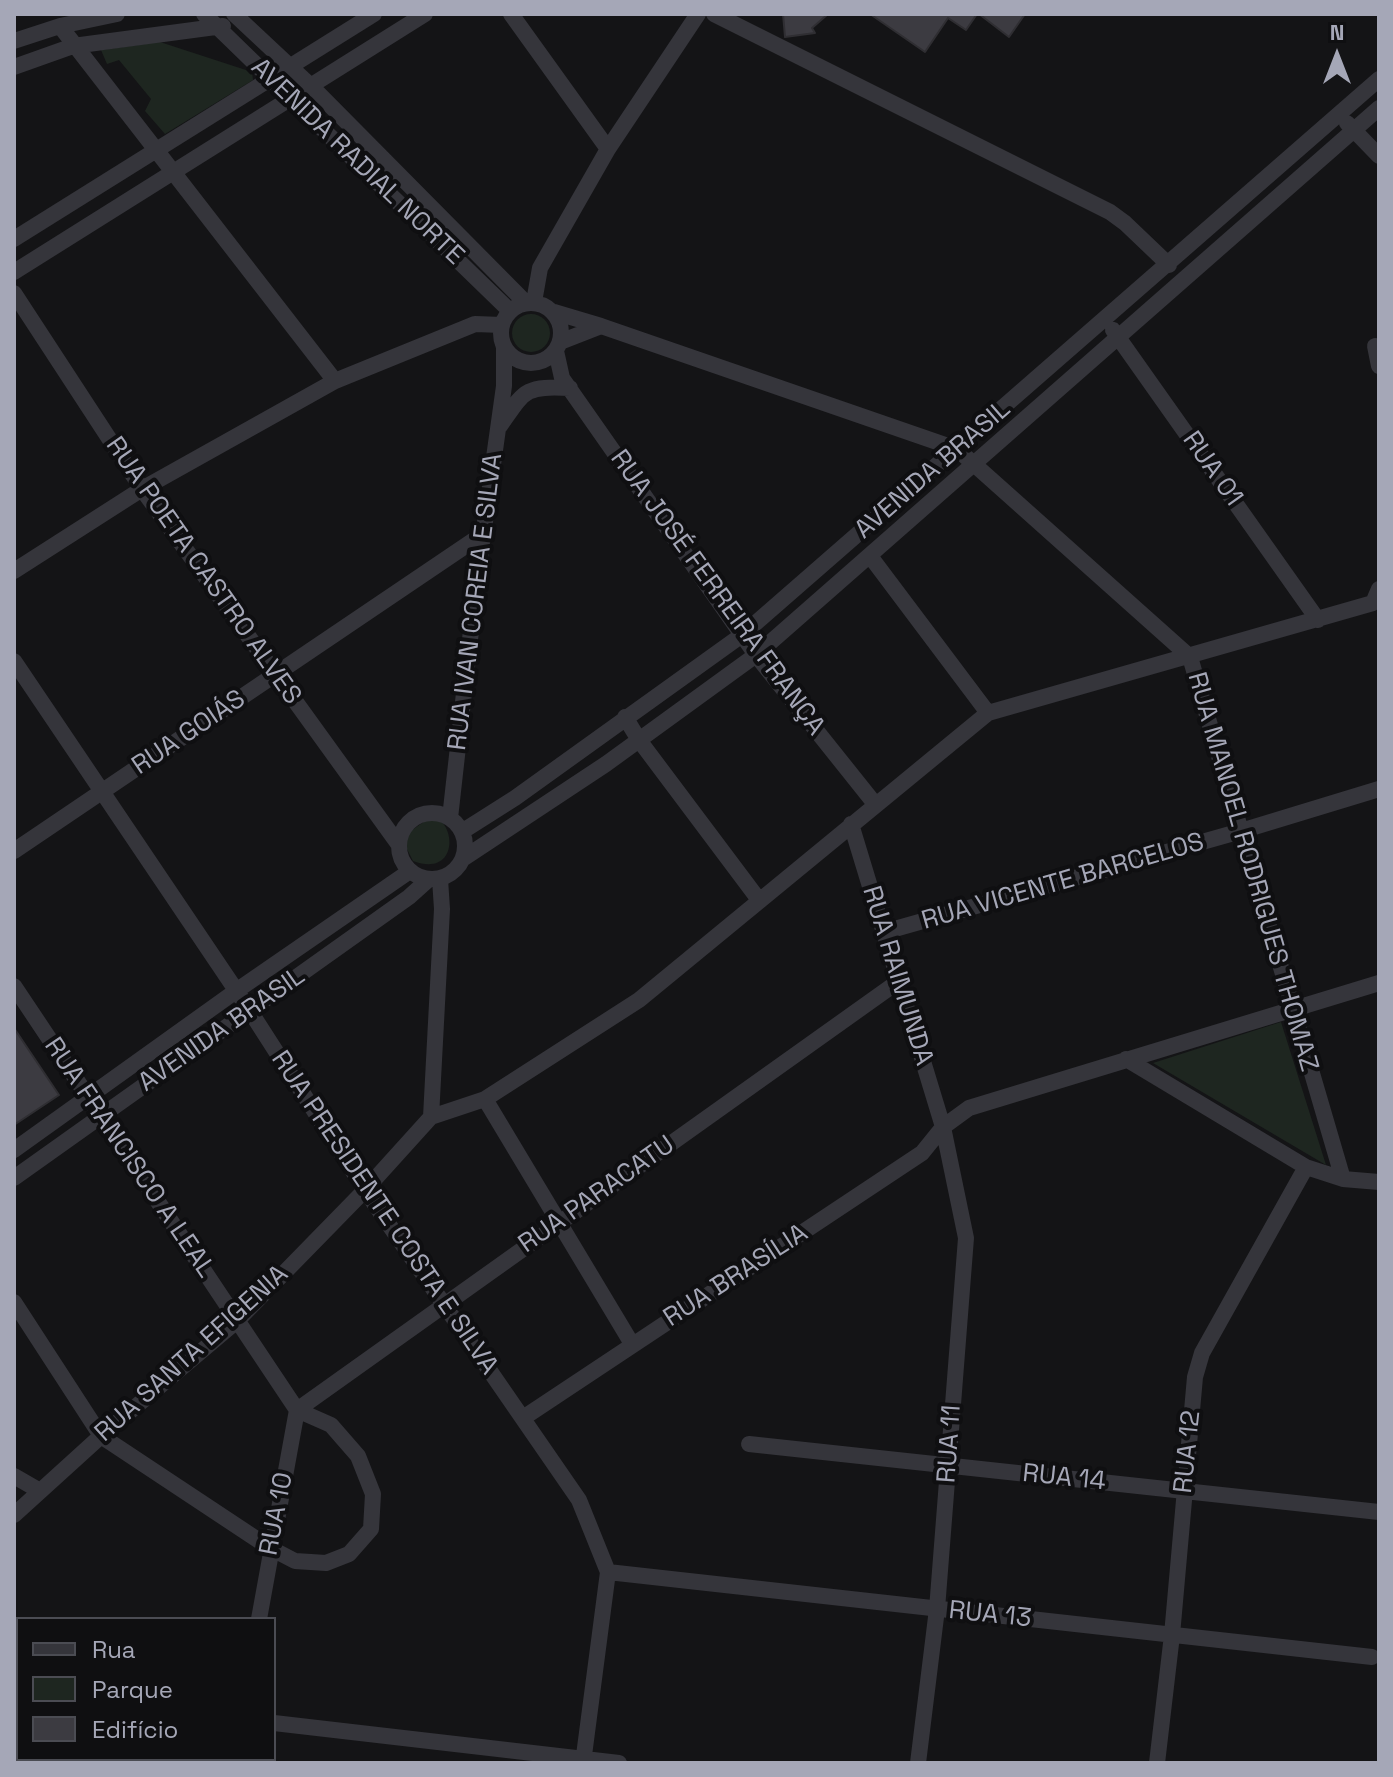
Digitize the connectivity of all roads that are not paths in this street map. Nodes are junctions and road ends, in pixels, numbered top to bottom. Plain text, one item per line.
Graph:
1 (117, 14) edge
2 (374, 14) edge
3 (425, 14) edge
4 (511, 14) edge
5 (698, 14) edge
6 (714, 14) edge
7 (210, 20) edge
8 (240, 20) edge
9 (60, 26) junction
10 (14, 41) edge
11 (73, 46) junction
12 (288, 66) junction
13 (14, 67) edge
14 (271, 77) junction
15 (1379, 79) edge
16 (311, 86) junction
17 (292, 99) junction
18 (1379, 108) edge
19 (1339, 114) junction
20 (1354, 131) junction
21 (608, 149) junction
22 (156, 150) junction
23 (1379, 156) edge
24 (175, 172) junction
25 (1234, 206) junction
26 (1249, 222) junction
27 (14, 239) edge
28 (1169, 265) junction
29 (14, 272) edge
30 (14, 293) edge
31 (530, 303) junction
32 (554, 312) junction
33 (506, 318) junction
34 (1105, 319) junction
35 (601, 326) junction
36 (1118, 337) junction
37 (504, 346) junction
38 (558, 346) junction
39 (1375, 346) dead end
40 (533, 363) junction
41 (1379, 366) edge
42 (335, 381) junction
43 (566, 383) junction
44 (504, 386) junction
45 (497, 430) junction
46 (957, 449) junction
47 (975, 464) junction
48 (142, 489) junction
49 (483, 534) junction
50 (870, 556) junction
51 (14, 571) edge
52 (1377, 601) edge
53 (1318, 620) junction
54 (742, 635) junction
55 (756, 655) junction
56 (1190, 657) junction
57 (14, 661) edge
58 (274, 675) junction
59 (988, 713) junction
60 (625, 717) junction
61 (639, 740) junction
62 (1379, 789) edge
63 (103, 791) junction
64 (875, 804) junction
65 (450, 818) junction
66 (851, 824) junction
67 (463, 831) junction
68 (1241, 831) junction
69 (399, 845) junction
70 (14, 851) edge
71 (464, 858) junction
72 (410, 871) junction
73 (434, 879) junction
74 (759, 900) junction
75 (884, 932) junction
76 (899, 981) junction
77 (1379, 983) edge
78 (14, 986) edge
79 (236, 991) junction
80 (1292, 1009) junction
81 (250, 1011) junction
82 (1126, 1059) junction
83 (88, 1097) junction
84 (485, 1099) junction
85 (101, 1116) junction
86 (431, 1117) junction
87 (943, 1127) junction
88 (14, 1150) edge
89 (1306, 1167) junction
90 (14, 1178) edge
91 (1343, 1179) junction
92 (1379, 1182) edge
93 (365, 1190) junction
94 (559, 1222) junction
95 (14, 1302) edge
96 (444, 1304) junction
97 (237, 1321) junction
98 (632, 1344) junction
99 (297, 1410) junction
100 (523, 1418) junction
101 (101, 1436) junction
102 (749, 1444) dead end
103 (949, 1465) junction
104 (14, 1476) edge
105 (40, 1491) junction
106 (1184, 1491) junction
107 (1379, 1512) edge
108 (14, 1515) edge
109 (270, 1548) junction
110 (608, 1572) junction
111 (937, 1609) junction
112 (259, 1617) edge
113 (1172, 1635) junction
114 (1372, 1657) dead end
115 (276, 1723) edge
116 (583, 1761) edge
117 (619, 1763) edge
118 (918, 1763) edge
119 (1157, 1763) edge

1 - 9 street
2 - 12 street
3 - 16 street
4 - 21 street
5 - 21 street
6 - 28 street
7 - 8 street
7 - 11 street
7 - 14 street, AVENIDA RADIAL NORTE
8 - 12 street, AVENIDA RADIAL NORTE
9 - 10 street
9 - 11 street
11 - 13 street
11 - 22 street
12 - 14 street
12 - 16 street, AVENIDA RADIAL NORTE
14 - 17 street, AVENIDA RADIAL NORTE
14 - 22 street
15 - 19 street, AVENIDA BRASIL
16 - 17 street
16 - 31 street, AVENIDA RADIAL NORTE
17 - 24 street
17 - 33 street, AVENIDA RADIAL NORTE
18 - 20 street, AVENIDA BRASIL
19 - 20 street
19 - 25 street, AVENIDA BRASIL
20 - 23 street
20 - 26 street, AVENIDA BRASIL
21 - 31 street
22 - 24 street
22 - 27 street
24 - 29 street
24 - 42 street
25 - 26 street
25 - 28 street, AVENIDA BRASIL
26 - 36 street, AVENIDA BRASIL
28 - 34 street, AVENIDA BRASIL
30 - 48 street, RUA POETA CASTRO ALVES
31 - 32 street
31 - 33 street
32 - 35 street
32 - 38 street
33 - 37 street
33 - 42 street
34 - 36 street, RUA 01
34 - 46 street, AVENIDA BRASIL
35 - 38 street
35 - 46 street
36 - 47 street, AVENIDA BRASIL
36 - 53 street, RUA 01
37 - 40 street
37 - 44 street, RUA IVAN COREIA E SILVA
38 - 40 street
38 - 43 street, RUA JOSÉ FERREIRA FRANÇA
39 - 41 street
40 - 43 street, RUA JOSÉ FERREIRA FRANÇA
40 - 44 street
42 - 48 street
43 - 45 street
43 - 54 street, RUA JOSÉ FERREIRA FRANÇA
44 - 45 street, RUA IVAN COREIA E SILVA
45 - 49 street, RUA IVAN COREIA E SILVA
46 - 47 street, RUA MANOEL RODRIGUES THOMAZ
46 - 54 street, AVENIDA BRASIL
47 - 50 street, AVENIDA BRASIL
47 - 56 street, RUA MANOEL RODRIGUES THOMAZ
48 - 51 street
48 - 58 street, RUA POETA CASTRO ALVES
49 - 58 street, RUA GOIÁS
49 - 65 street, RUA IVAN COREIA E SILVA
50 - 55 street, AVENIDA BRASIL
50 - 59 street
52 - 53 street
53 - 56 street
54 - 55 street, RUA JOSÉ FERREIRA FRANÇA
54 - 60 street, AVENIDA BRASIL
55 - 61 street, AVENIDA BRASIL
55 - 64 street, RUA JOSÉ FERREIRA FRANÇA
56 - 59 street
56 - 68 street, RUA MANOEL RODRIGUES THOMAZ
57 - 63 street, RUA PRESIDENTE COSTA E SILVA
58 - 63 street, RUA GOIÁS
58 - 69 street, RUA POETA CASTRO ALVES
59 - 64 street
60 - 61 street
60 - 67 street, AVENIDA BRASIL
61 - 71 street, AVENIDA BRASIL
61 - 74 street
62 - 68 street, RUA VICENTE BARCELOS
63 - 70 street, RUA GOIÁS
63 - 79 street, RUA PRESIDENTE COSTA E SILVA
64 - 66 street
65 - 67 street
65 - 69 street
66 - 74 street
66 - 75 street, RUA RAIMUNDA
67 - 71 street
68 - 75 street, RUA VICENTE BARCELOS
68 - 80 street, RUA MANOEL RODRIGUES THOMAZ
69 - 72 street
71 - 73 street
72 - 73 street
72 - 79 street, AVENIDA BRASIL
73 - 81 street, AVENIDA BRASIL
73 - 86 street
74 - 84 street
75 - 76 street, RUA RAIMUNDA
76 - 87 street, RUA RAIMUNDA
76 - 94 street, RUA PARACATU
77 - 80 street, RUA BRASÍLIA
78 - 83 street, RUA FRANCISCO A LEAL
79 - 81 street, RUA PRESIDENTE COSTA E SILVA
79 - 83 street, AVENIDA BRASIL
80 - 82 street, RUA BRASÍLIA
80 - 91 street, RUA MANOEL RODRIGUES THOMAZ
81 - 85 street, AVENIDA BRASIL
81 - 93 street, RUA PRESIDENTE COSTA E SILVA
82 - 87 street, RUA BRASÍLIA
82 - 89 street
83 - 85 street, RUA FRANCISCO A LEAL
83 - 88 street, AVENIDA BRASIL
84 - 86 street
84 - 94 street
85 - 90 street, AVENIDA BRASIL
85 - 97 street, RUA FRANCISCO A LEAL
86 - 93 street, RUA SANTA EFIGENIA
87 - 98 street, RUA BRASÍLIA
87 - 103 street, RUA 11
89 - 91 street
89 - 106 street, RUA 12
91 - 92 street
93 - 96 street, RUA PRESIDENTE COSTA E SILVA
93 - 97 street, RUA SANTA EFIGENIA
94 - 96 street, RUA PARACATU
94 - 98 street
95 - 101 street
96 - 99 street, RUA PARACATU
96 - 100 street, RUA PRESIDENTE COSTA E SILVA
97 - 99 street, RUA FRANCISCO A LEAL
97 - 101 street, RUA SANTA EFIGENIA
98 - 100 street, RUA BRASÍLIA
99 - 109 street, RUA 10
99 - 109 street
100 - 110 street, RUA PRESIDENTE COSTA E SILVA
101 - 105 street, RUA SANTA EFIGENIA
101 - 109 street
102 - 103 street, RUA 14
103 - 106 street, RUA 14
103 - 111 street, RUA 11
104 - 105 street
105 - 108 street, RUA SANTA EFIGENIA
106 - 107 street, RUA 14
106 - 113 street, RUA 12
109 - 112 street, RUA 10
110 - 111 street, RUA 13
110 - 116 street, RUA PRESIDENTE COSTA E SILVA
111 - 113 street, RUA 13
111 - 118 street, RUA 11
113 - 114 street, RUA 13
113 - 119 street, RUA 12
115 - 116 street
116 - 117 street

